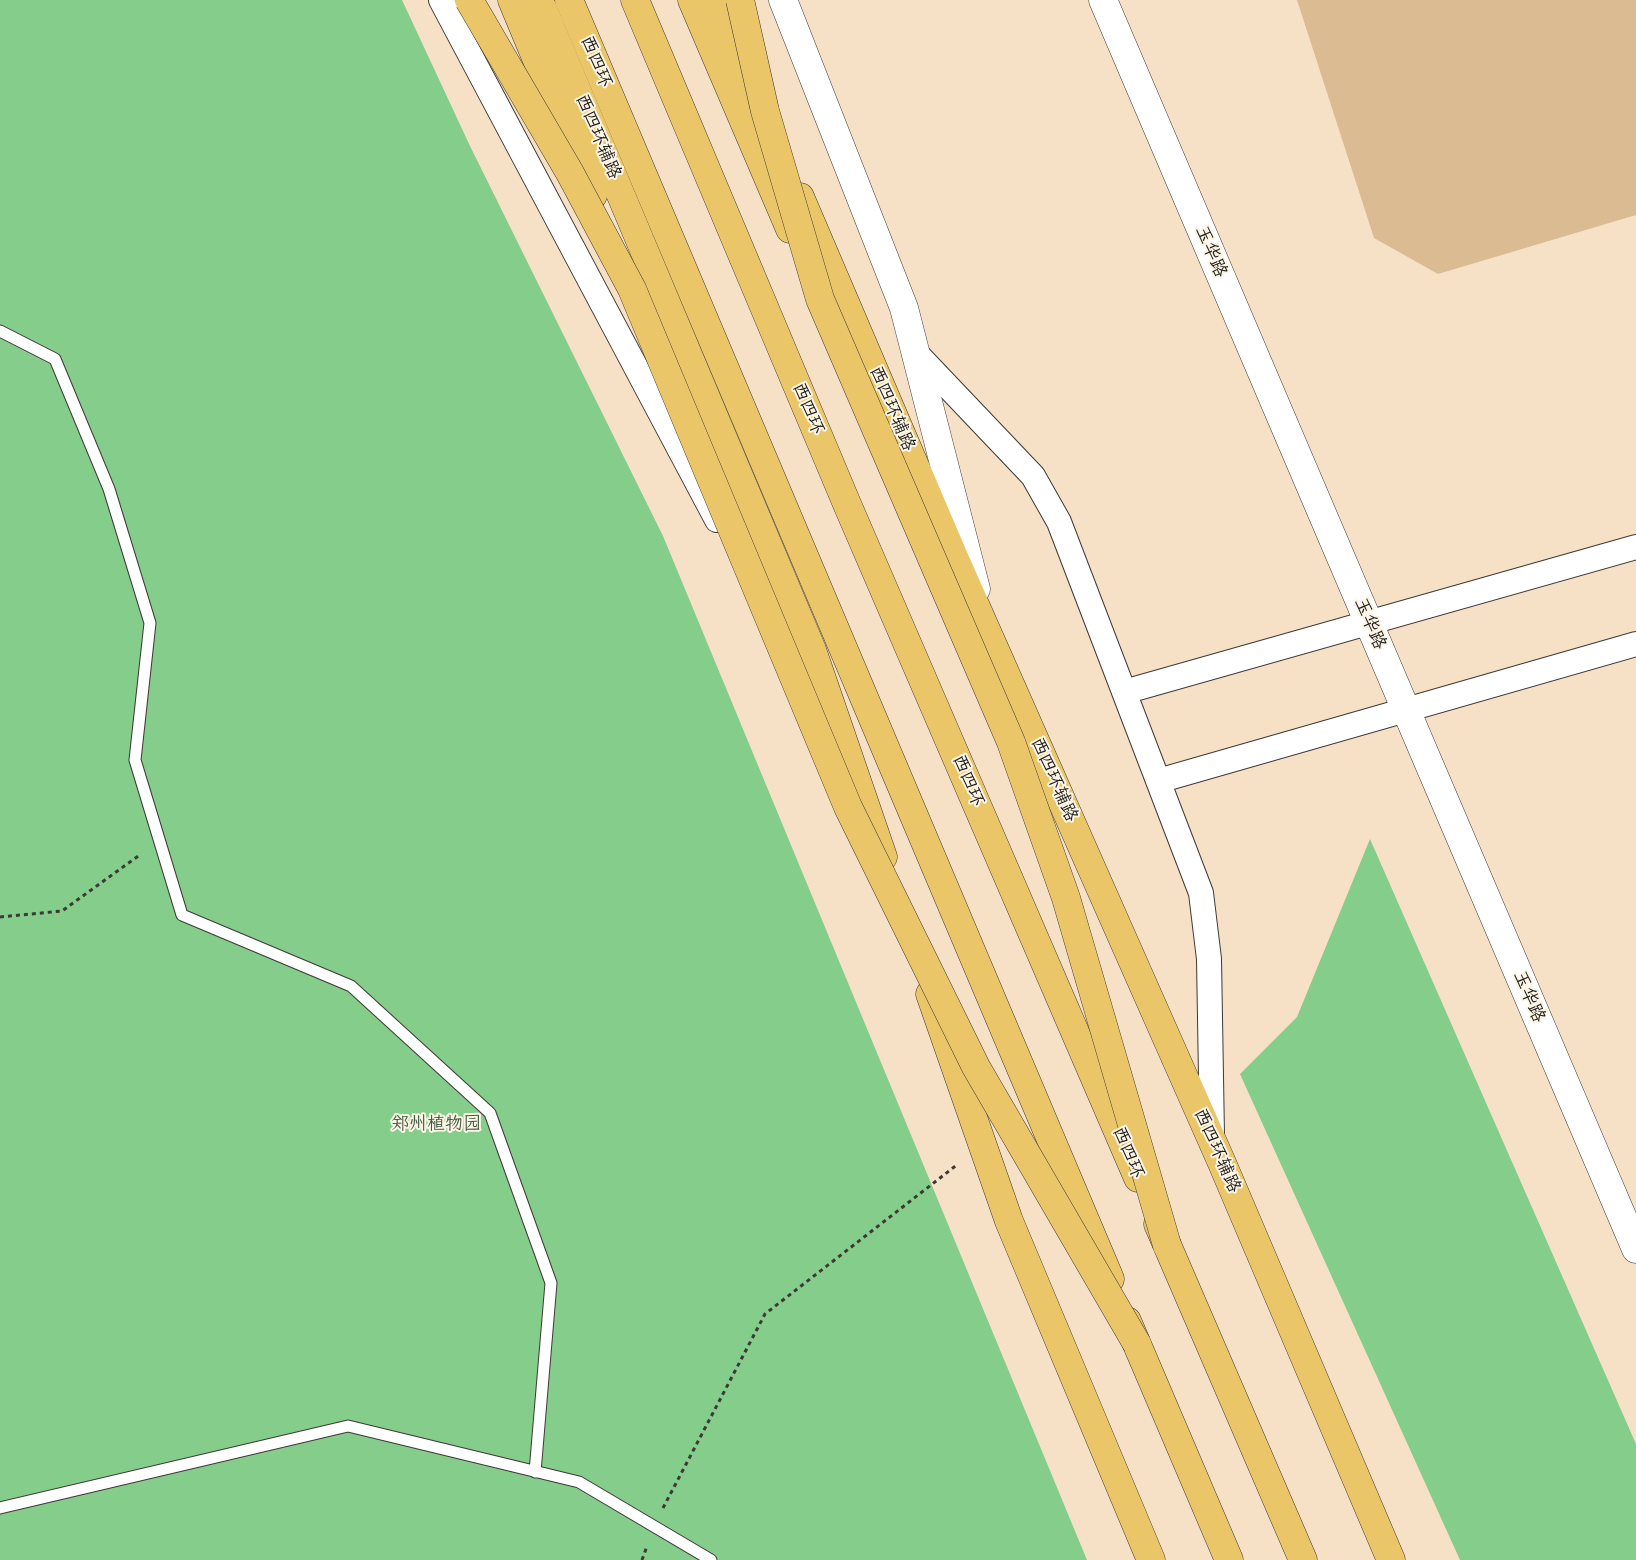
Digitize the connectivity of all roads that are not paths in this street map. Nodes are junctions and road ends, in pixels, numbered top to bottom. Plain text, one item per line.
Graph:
1 (441, 0) edge
2 (469, 0) edge
3 (512, 0) edge
4 (540, 0) edge
5 (569, 0) edge
6 (635, 0) edge
7 (692, 0) edge
8 (716, 0) edge
9 (740, 0) edge
10 (783, 0) edge
11 (1103, 0) edge
12 (632, 289) junction
13 (820, 299) junction
14 (0, 331) edge
15 (916, 353) junction
16 (1636, 547) edge
17 (1369, 623) junction
18 (987, 631) junction
19 (1636, 644) edge
20 (1124, 692) junction
21 (1406, 710) junction
22 (1158, 781) junction
23 (859, 789) junction
24 (1212, 1140) junction
25 (1167, 1245) junction
26 (1636, 1248) edge
27 (1137, 1344) junction
28 (535, 1472) junction
29 (0, 1508) edge
30 (711, 1560) edge
31 (1151, 1560) edge
32 (1228, 1560) edge
33 (1303, 1560) edge
34 (1391, 1560) edge

1 - 23 street
2 - 12 main road, bridge
3 - 12 main road, bridge
4 - 23 main road, 西四环辅路
5 - 27 main road, 西四环, bridge
6 - 25 main road, 西四环, bridge
7 - 13 main road, bridge
8 - 18 main road, 西四环辅路
9 - 13 main road, bridge
10 - 15 street
11 - 17 street, 玉华路
12 - 27 main road, bridge
13 - 25 main road, bridge
14 - 28 lane
15 - 18 street
15 - 20 street
16 - 17 street
17 - 20 street
17 - 21 street, 玉华路
18 - 24 main road, 西四环辅路
19 - 21 street
20 - 22 street
21 - 22 street
21 - 26 street, 玉华路
22 - 24 street
23 - 31 main road, 西四环辅路
24 - 34 main road, 西四环辅路
25 - 33 main road, 西四环
27 - 32 main road, 西四环
28 - 29 lane
28 - 30 lane

